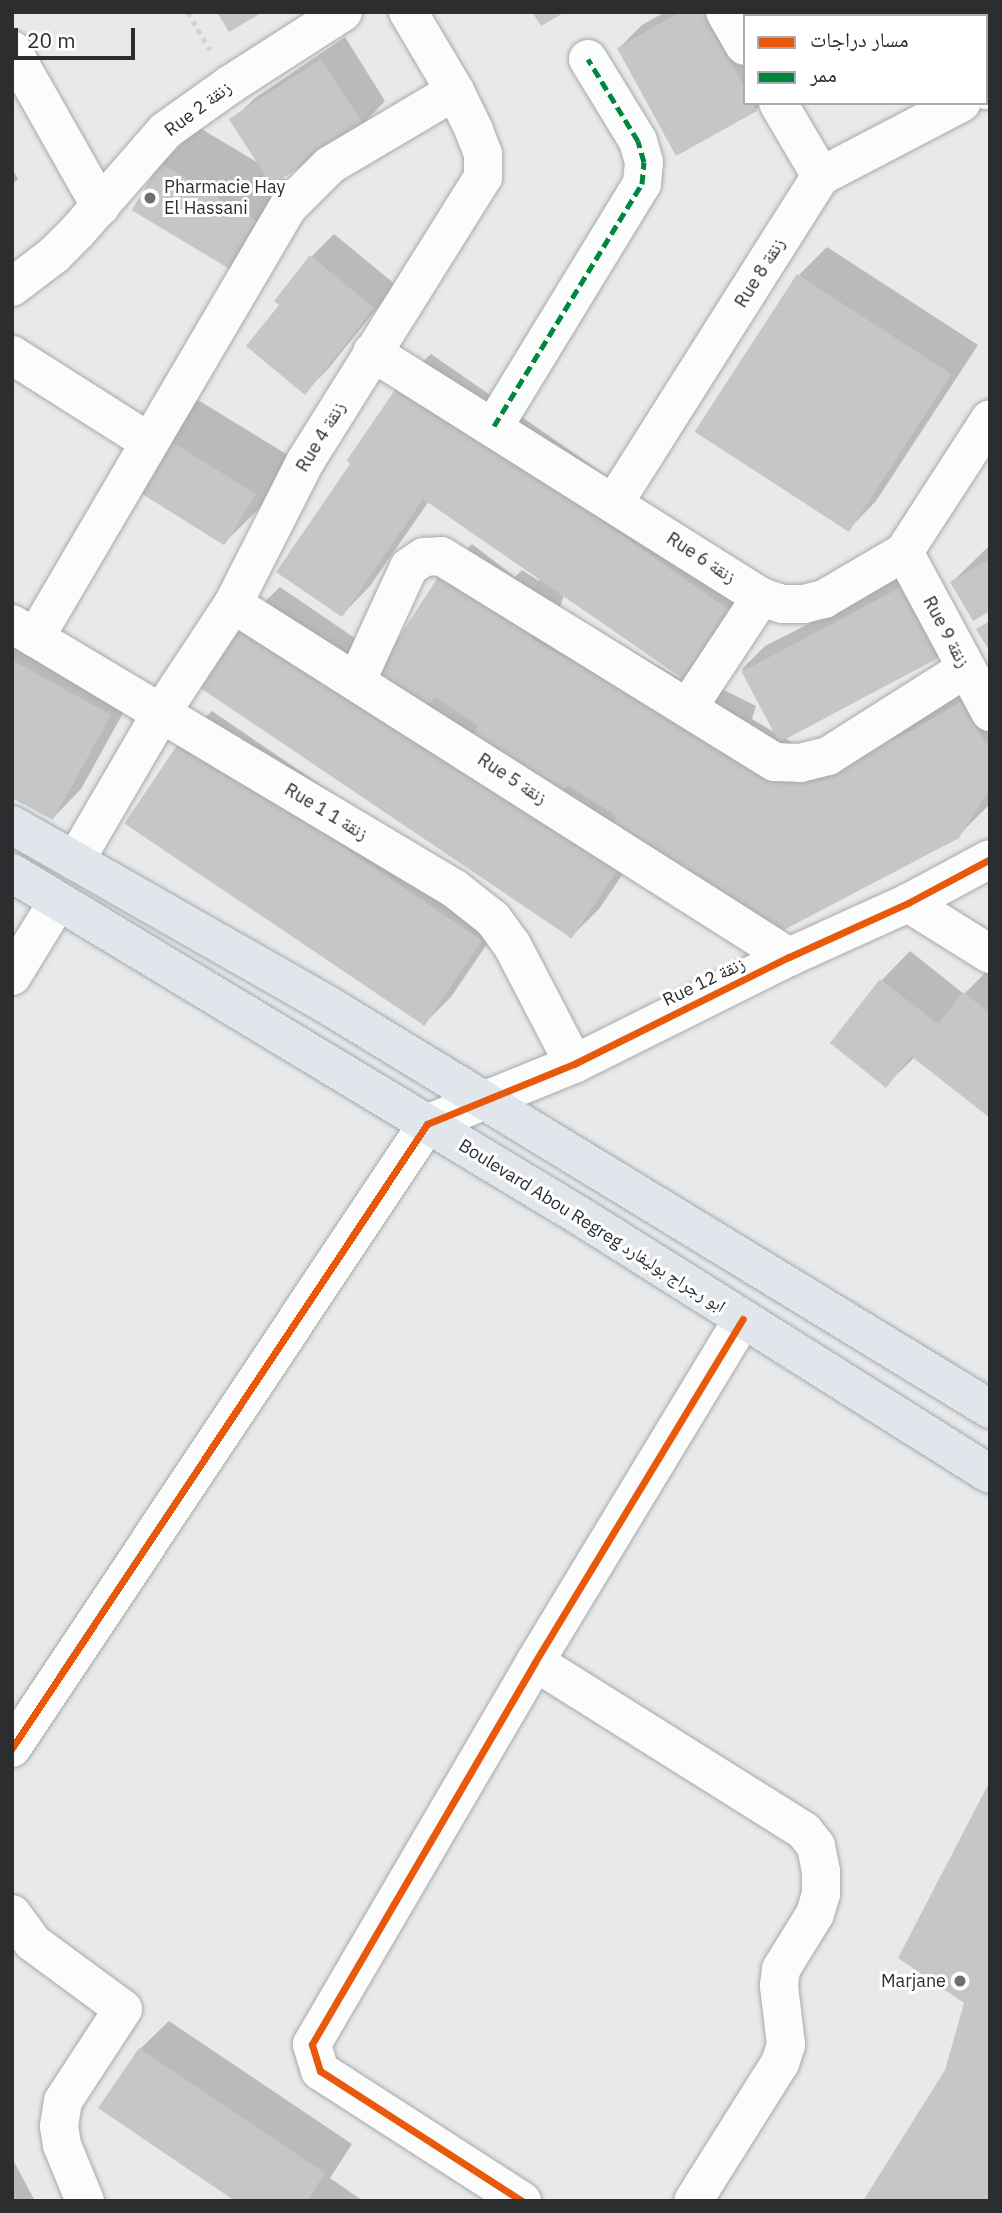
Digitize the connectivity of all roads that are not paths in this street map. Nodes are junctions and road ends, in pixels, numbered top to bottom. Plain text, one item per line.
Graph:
1 (343, 12) edge
2 (408, 12) edge
3 (725, 12) edge
4 (743, 43) edge
5 (12, 50) edge
6 (588, 59) dead end
7 (455, 91) junction
8 (779, 105) edge
9 (957, 105) edge
10 (821, 176) junction
11 (101, 207) junction
12 (12, 287) edge
13 (372, 352) junction
14 (12, 355) edge
15 (990, 419) edge
16 (494, 426) junction
17 (149, 442) junction
18 (614, 503) junction
19 (904, 552) junction
20 (761, 597) junction
21 (233, 604) junction
22 (24, 631) edge
23 (965, 669) junction
24 (357, 680) junction
25 (689, 706) junction
26 (990, 712) edge
27 (161, 713) junction
28 (12, 825) edge
29 (990, 859) edge
30 (75, 862) junction
31 (12, 873) edge
32 (58, 901) junction
33 (908, 903) junction
34 (990, 954) edge
35 (789, 957) junction
36 (12, 976) edge
37 (574, 1064) junction
38 (487, 1101) junction
39 (428, 1124) junction
40 (743, 1319) junction
41 (990, 1409) edge
42 (990, 1474) edge
43 (535, 1662) junction
44 (12, 1748) edge
45 (12, 1914) edge
46 (85, 2201) edge
47 (522, 2201) edge
48 (694, 2201) edge

1 - 11 street, Rue 2 زنقة
2 - 7 street, Rue 4 زنقة
3 - 4 street
5 - 11 street
6 - 16 street
7 - 13 street, Rue 4 زنقة
7 - 17 street
8 - 10 street
9 - 10 street
10 - 18 street, Rue 8 زنقة
11 - 12 street, Rue 2 زنقة
13 - 16 street, Rue 6 زنقة
13 - 21 street, Rue 4 زنقة
14 - 17 street
15 - 19 street, Rue 6 زنقة
16 - 18 street, Rue 6 زنقة
17 - 22 street
18 - 20 street, Rue 6 زنقة
19 - 20 street, Rue 6 زنقة
19 - 23 street, Rue 9 زنقة
20 - 25 street
21 - 24 street, Rue 5 زنقة
21 - 27 street, Rue 4 زنقة
22 - 27 street, Rue 1 زنقة 1
23 - 25 street
23 - 26 street, Rue 9 زنقة
24 - 25 street
24 - 35 street, Rue 5 زنقة
27 - 30 street, Rue 4 زنقة
27 - 37 street, Rue 1 زنقة 1
28 - 30 main road
29 - 33 street, Rue 12 زنقة
30 - 38 main road
31 - 32 main road, Boulevard Abou Regreg ابو رجراج بوليفارد
32 - 36 street
32 - 39 main road, Boulevard Abou Regreg ابو رجراج بوليفارد
33 - 34 street
33 - 35 street, Rue 12 زنقة
35 - 37 street, Rue 12 زنقة
37 - 38 street, Rue 12 زنقة
38 - 39 street, Rue 12 زنقة
38 - 41 main road
39 - 40 main road, Boulevard Abou Regreg ابو رجراج بوليفارد
39 - 44 street
40 - 42 main road, Boulevard Abou Regreg ابو رجراج بوليفارد
40 - 43 street
43 - 47 street
43 - 48 street
45 - 46 street

